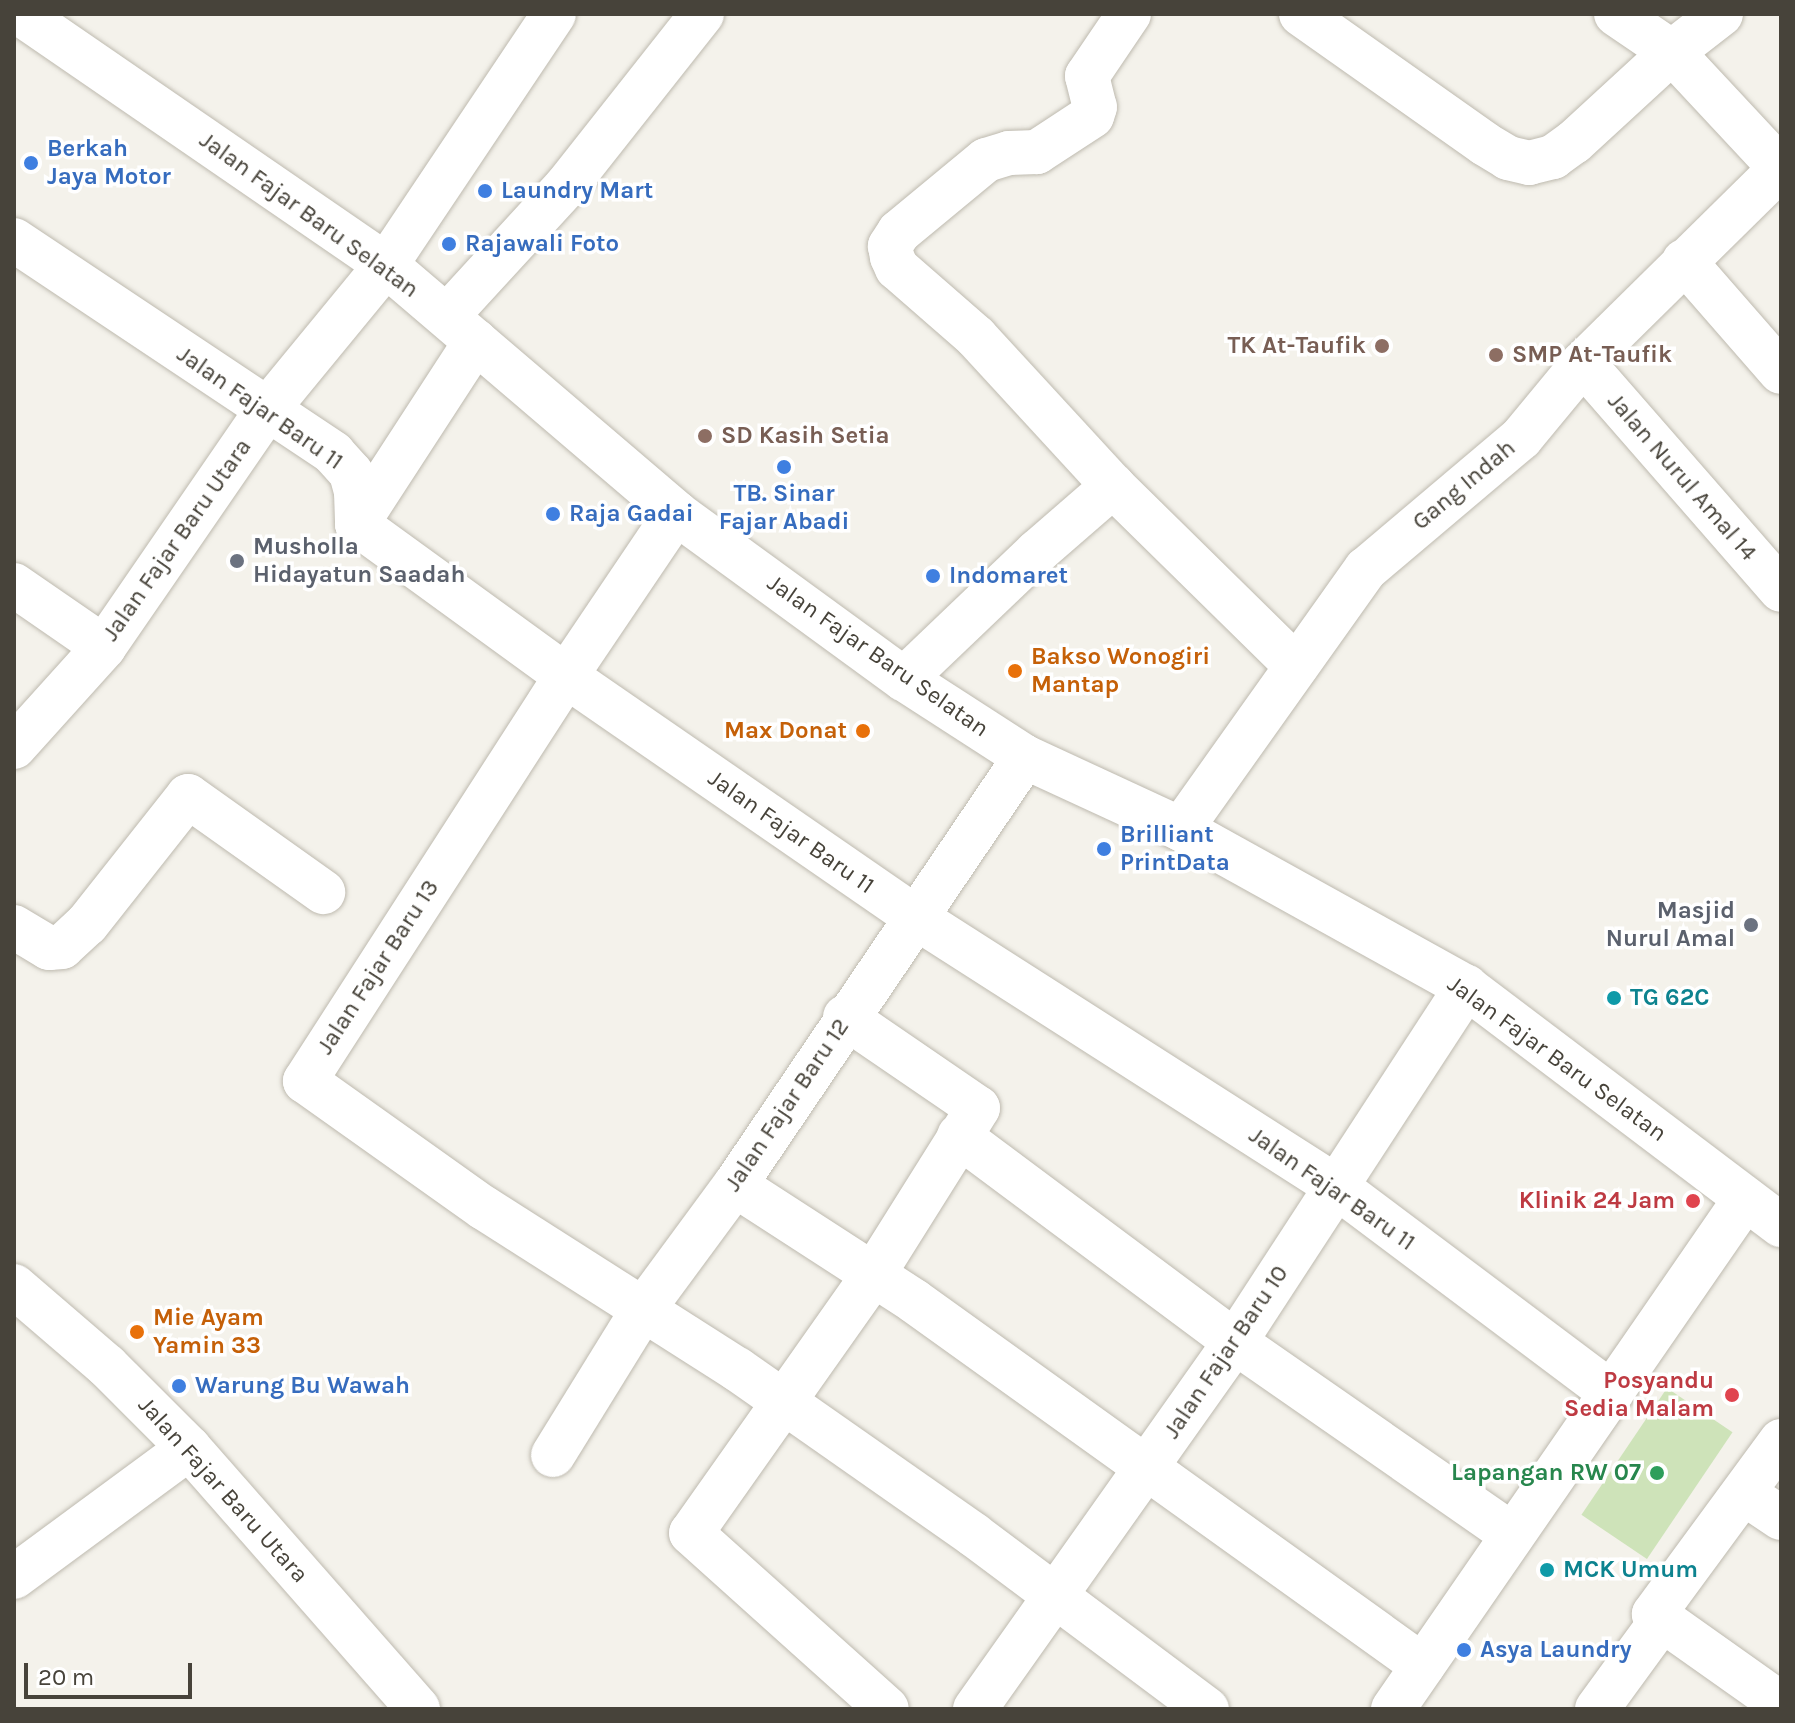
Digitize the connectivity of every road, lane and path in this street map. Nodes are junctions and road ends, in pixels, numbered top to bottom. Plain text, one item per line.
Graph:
1 (21, 14) edge
2 (554, 14) edge
3 (702, 14) edge
4 (1129, 14) edge
5 (1301, 14) edge
6 (1616, 14) edge
7 (1721, 14) edge
8 (1672, 52) junction
9 (1781, 168) edge
10 (14, 240) edge
11 (1684, 261) junction
12 (386, 265) junction
13 (461, 328) junction
14 (1583, 363) junction
15 (1781, 372) edge
16 (266, 411) junction
17 (1113, 486) junction
18 (676, 513) junction
19 (357, 524) junction
20 (14, 585) edge
21 (1781, 590) edge
22 (104, 647) junction
23 (1296, 666) junction
24 (566, 676) junction
25 (904, 679) junction
26 (14, 747) edge
27 (1025, 757) junction
28 (1181, 829) junction
29 (323, 892) dead end
30 (915, 917) junction
31 (14, 927) edge
32 (1466, 987) junction
33 (845, 1017) junction
34 (959, 1136) junction
35 (735, 1185) junction
36 (1337, 1187) junction
37 (1745, 1199) junction
38 (1781, 1225) edge
39 (874, 1274) junction
40 (14, 1286) edge
41 (642, 1311) junction
42 (1235, 1342) junction
43 (1611, 1393) junction
44 (782, 1403) junction
45 (1781, 1441) edge
46 (189, 1448) junction
47 (553, 1455) dead end
48 (1147, 1468) junction
49 (1745, 1494) junction
50 (1781, 1518) edge
51 (1513, 1535) junction
52 (14, 1577) edge
53 (1054, 1597) junction
54 (1662, 1620) junction
55 (1423, 1666) junction
56 (1781, 1704) edge
57 (418, 1709) edge
58 (887, 1709) edge
59 (975, 1709) edge
60 (1207, 1709) edge
61 (1393, 1709) edge
62 (1597, 1709) edge

1 - 12 street, Jalan Fajar Baru Selatan
2 - 12 street, Jalan Fajar Baru Utara
3 - 13 street
4 - 17 street
5 - 8 street
6 - 8 street
7 - 8 street
8 - 9 street
9 - 11 street, Gang Indah
10 - 16 street, Jalan Fajar Baru 11
11 - 14 street, Gang Indah
11 - 15 street
12 - 13 street, Jalan Fajar Baru Selatan
12 - 16 street, Jalan Fajar Baru Utara
13 - 18 street, Jalan Fajar Baru Selatan
13 - 19 street
14 - 21 street, Jalan Nurul Amal 14
14 - 23 street, Gang Indah
16 - 19 street, Jalan Fajar Baru 11
16 - 22 street, Jalan Fajar Baru Utara
17 - 23 street
17 - 25 street
18 - 24 street, Jalan Fajar Baru 13
18 - 25 street, Jalan Fajar Baru Selatan
19 - 24 street, Jalan Fajar Baru 11
20 - 22 street
22 - 26 street, Jalan Fajar Baru Utara
23 - 28 street, Gang Indah
24 - 30 street, Jalan Fajar Baru 11
24 - 41 street, Jalan Fajar Baru 13
25 - 27 street, Jalan Fajar Baru Selatan
27 - 28 street, Jalan Fajar Baru Selatan
27 - 30 street, Jalan Fajar Baru 12
28 - 32 street, Jalan Fajar Baru Selatan
29 - 31 street
30 - 33 street, Jalan Fajar Baru 12
30 - 36 street, Jalan Fajar Baru 11
32 - 36 street, Jalan Fajar Baru 10
32 - 37 street, Jalan Fajar Baru Selatan
33 - 34 street
33 - 35 street, Jalan Fajar Baru 12
34 - 39 street
34 - 42 street
35 - 39 street
35 - 41 street, Jalan Fajar Baru 12
36 - 42 street, Jalan Fajar Baru 10
36 - 43 street, Jalan Fajar Baru 11
37 - 38 street, Jalan Fajar Baru Selatan
37 - 43 street
39 - 44 street
39 - 48 street
40 - 46 street, Jalan Fajar Baru Utara
41 - 44 street
41 - 47 street, Jalan Fajar Baru 12
42 - 48 street, Jalan Fajar Baru 10
42 - 51 street
43 - 51 street
44 - 53 street
44 - 58 street
45 - 49 street
46 - 52 street
46 - 57 street, Jalan Fajar Baru Utara
48 - 53 street, Jalan Fajar Baru 10
48 - 55 street
49 - 50 street
49 - 54 street
51 - 55 street
53 - 59 street, Jalan Fajar Baru 10
53 - 60 street
54 - 56 street
54 - 62 street
55 - 61 street

